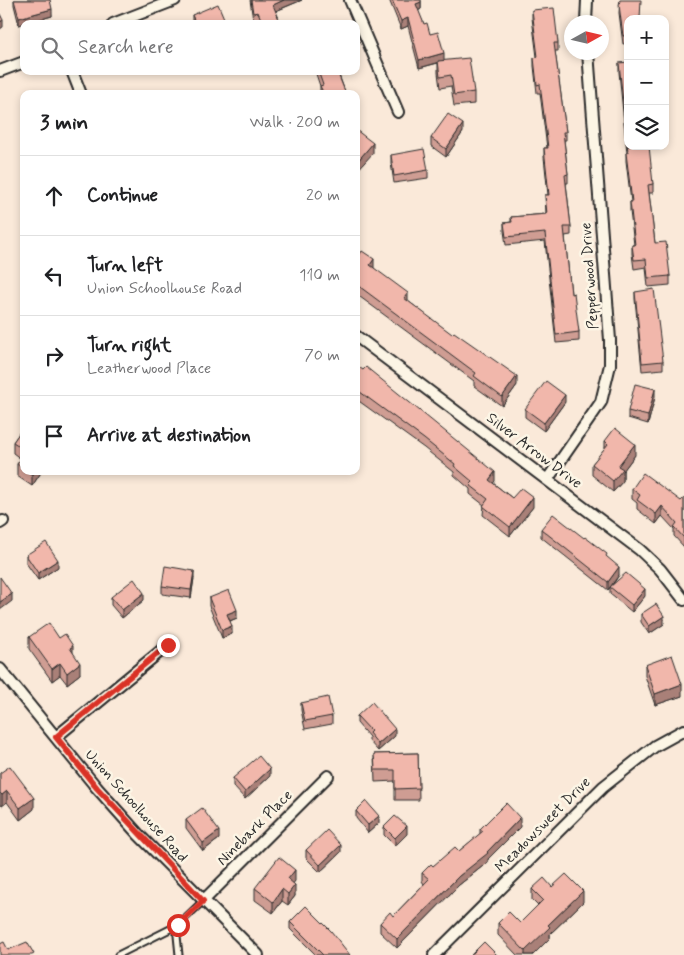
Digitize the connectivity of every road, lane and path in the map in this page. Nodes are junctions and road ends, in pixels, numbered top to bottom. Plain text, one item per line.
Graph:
1 (175, 0) edge
2 (350, 0) edge
3 (587, 0) edge
4 (586, 15) edge
5 (123, 20) edge
6 (359, 20) edge
7 (360, 23) edge
8 (589, 60) edge
9 (20, 64) edge
10 (0, 71) edge
11 (74, 75) edge
12 (79, 90) edge
13 (398, 112) dead end
14 (360, 339) edge
15 (547, 480) junction
16 (684, 600) edge
17 (168, 645) dead end
18 (0, 669) edge
19 (684, 730) edge
20 (56, 737) junction
21 (328, 776) dead end
22 (203, 901) junction
23 (176, 926) junction
24 (118, 955) edge
25 (179, 955) edge
26 (258, 955) edge
27 (434, 955) edge

1 - 5 street
2 - 6 street
3 - 4 street
7 - 13 street
8 - 15 street, Pepperwood Drive
9 - 10 street
11 - 12 street
14 - 15 street, Silver Arrow Drive
15 - 16 street, Silver Arrow Drive
17 - 20 street
18 - 20 street, Union Schoolhouse Road
19 - 27 street, Meadowsweet Drive
20 - 22 street, Union Schoolhouse Road
21 - 22 street, Ninebark Place
22 - 23 lane
22 - 26 street, Union Schoolhouse Road
23 - 24 lane
23 - 25 lane

